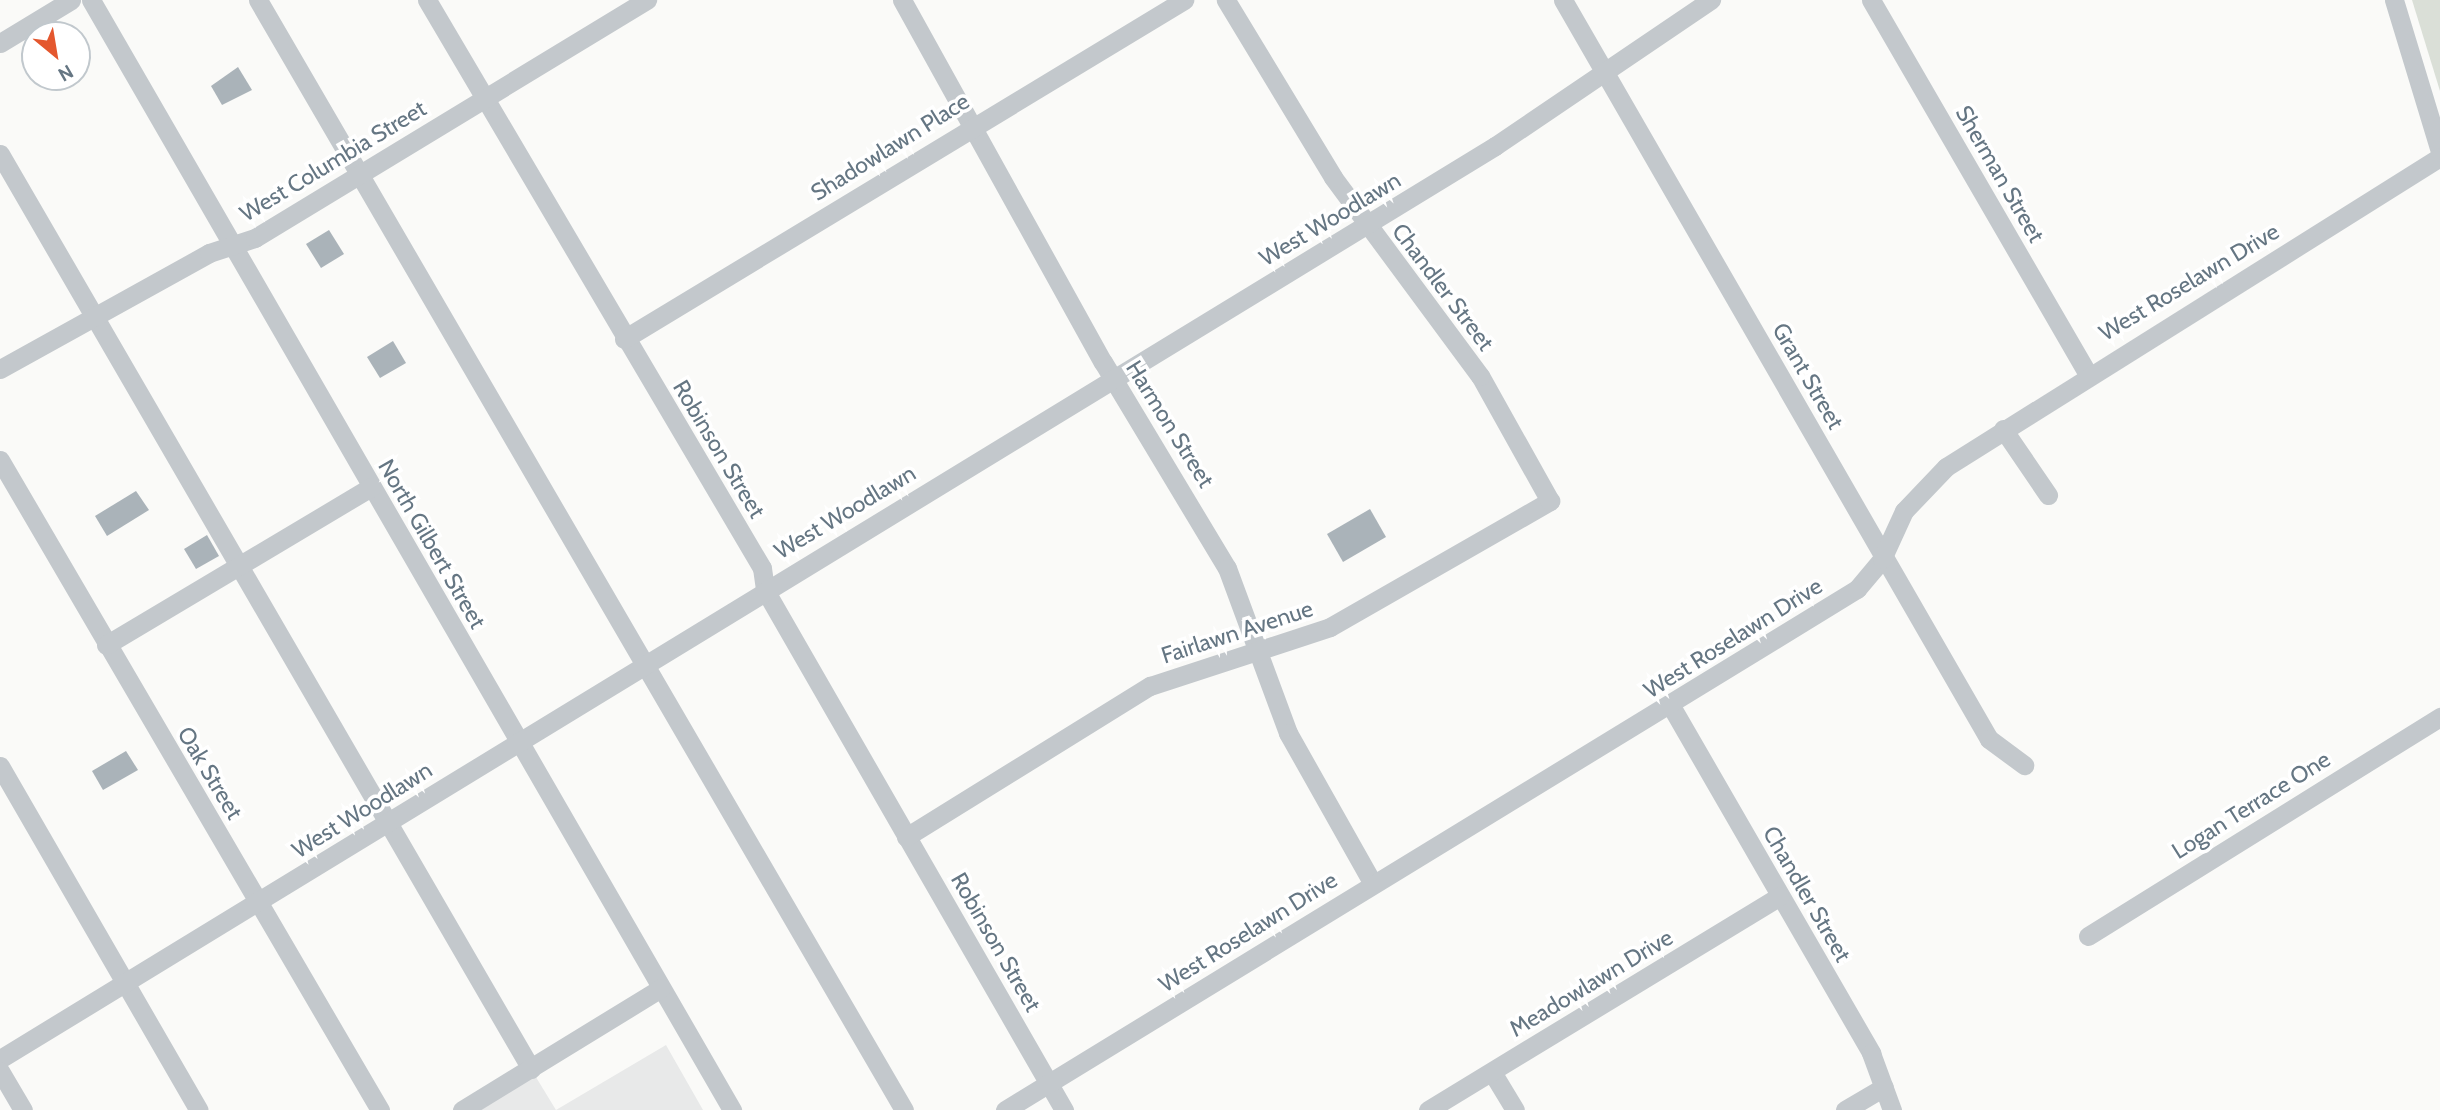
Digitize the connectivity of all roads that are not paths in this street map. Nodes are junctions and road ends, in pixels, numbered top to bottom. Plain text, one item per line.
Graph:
1 (71, 0) edge
2 (92, 0) edge
3 (258, 0) edge
4 (427, 0) edge
5 (647, 0) edge
6 (902, 0) edge
7 (1184, 0) edge
8 (1226, 0) edge
9 (1563, 0) edge
10 (1711, 0) edge
11 (1871, 0) edge
12 (2394, 0) edge
13 (0, 43) edge
14 (1603, 68) junction
15 (485, 99) junction
16 (972, 125) junction
17 (2440, 151) edge
18 (0, 155) edge
19 (2440, 157) edge
20 (360, 176) junction
21 (1366, 226) junction
22 (233, 246) junction
23 (95, 318) junction
24 (624, 339) junction
25 (0, 369) edge
26 (2087, 373) junction
27 (1114, 377) junction
28 (2003, 429) junction
29 (0, 460) edge
30 (371, 487) junction
31 (2048, 495) dead end
32 (1550, 500) joint
33 (1882, 559) junction
34 (237, 568) junction
35 (765, 590) junction
36 (106, 645) junction
37 (1258, 650) junction
38 (646, 665) junction
39 (1671, 706) junction
40 (2440, 717) edge
41 (517, 742) junction
42 (2024, 765) dead end
43 (0, 766) edge
44 (388, 823) junction
45 (906, 837) junction
46 (1373, 884) junction
47 (1779, 897) junction
48 (258, 902) junction
49 (2088, 936) dead end
50 (125, 983) junction
51 (661, 988) junction
52 (0, 1059) edge
53 (531, 1069) junction
54 (0, 1071) edge
55 (1492, 1072) junction
56 (1049, 1084) junction
57 (1884, 1087) junction
58 (23, 1110) edge
59 (199, 1110) edge
60 (380, 1110) edge
61 (461, 1110) edge
62 (732, 1110) edge
63 (904, 1110) edge
64 (1005, 1110) edge
65 (1064, 1110) edge
66 (1428, 1110) edge
67 (1515, 1110) edge
68 (1845, 1110) edge
69 (1892, 1110) edge

1 - 13 street
2 - 22 street, North Gilbert Street
3 - 20 street
4 - 15 street, Robinson Street
5 - 15 street, West Columbia Street
6 - 16 street, Harmon Street
7 - 16 street, Shadowlawn Place
8 - 21 street, Chandler Street
9 - 14 street, Grant Street
10 - 14 street, West Woodlawn
11 - 26 street, Sherman Street
12 - 17 street
14 - 21 street, West Woodlawn
14 - 33 street, Grant Street
15 - 20 street, West Columbia Street
15 - 24 street, Robinson Street
16 - 24 street, Shadowlawn Place
16 - 27 street, Harmon Street
18 - 23 street
19 - 26 street, West Roselawn Drive
20 - 22 street, West Columbia Street
20 - 38 street
21 - 27 street, West Woodlawn
21 - 32 street, Chandler Street
22 - 23 street, West Columbia Street
22 - 30 street, North Gilbert Street
23 - 25 street, West Columbia Street
23 - 34 street
24 - 35 street, Robinson Street
26 - 28 street, West Roselawn Drive
27 - 35 street, West Woodlawn
27 - 37 street, Harmon Street
28 - 31 street
28 - 33 street, West Roselawn Drive
29 - 36 street, Oak Street
30 - 34 street
30 - 41 street, North Gilbert Street
32 - 37 street, Fairlawn Avenue
33 - 39 street, West Roselawn Drive
33 - 42 street, Grant Street
34 - 36 street
34 - 44 street
35 - 38 street, West Woodlawn
35 - 45 street, Robinson Street
36 - 48 street, Oak Street
37 - 45 street, Fairlawn Avenue
37 - 46 street, Harmon Street
38 - 41 street, West Woodlawn
38 - 63 street
39 - 46 street, West Roselawn Drive
39 - 47 street, Chandler Street
40 - 49 street, Logan Terrace One
41 - 44 street, West Woodlawn
41 - 51 street, North Gilbert Street
43 - 50 street
44 - 48 street, West Woodlawn
44 - 53 street
45 - 56 street, Robinson Street
46 - 56 street, West Roselawn Drive
47 - 55 street, Meadowlawn Drive
47 - 57 street, Chandler Street
48 - 50 street, West Woodlawn
48 - 60 street, Oak Street
50 - 52 street, West Woodlawn
50 - 59 street
51 - 53 street
51 - 62 street, North Gilbert Street
53 - 61 street
54 - 58 street
55 - 66 street, Meadowlawn Drive
55 - 67 street
56 - 64 street, West Roselawn Drive
56 - 65 street, Robinson Street
57 - 68 street
57 - 69 street, Chandler Street

